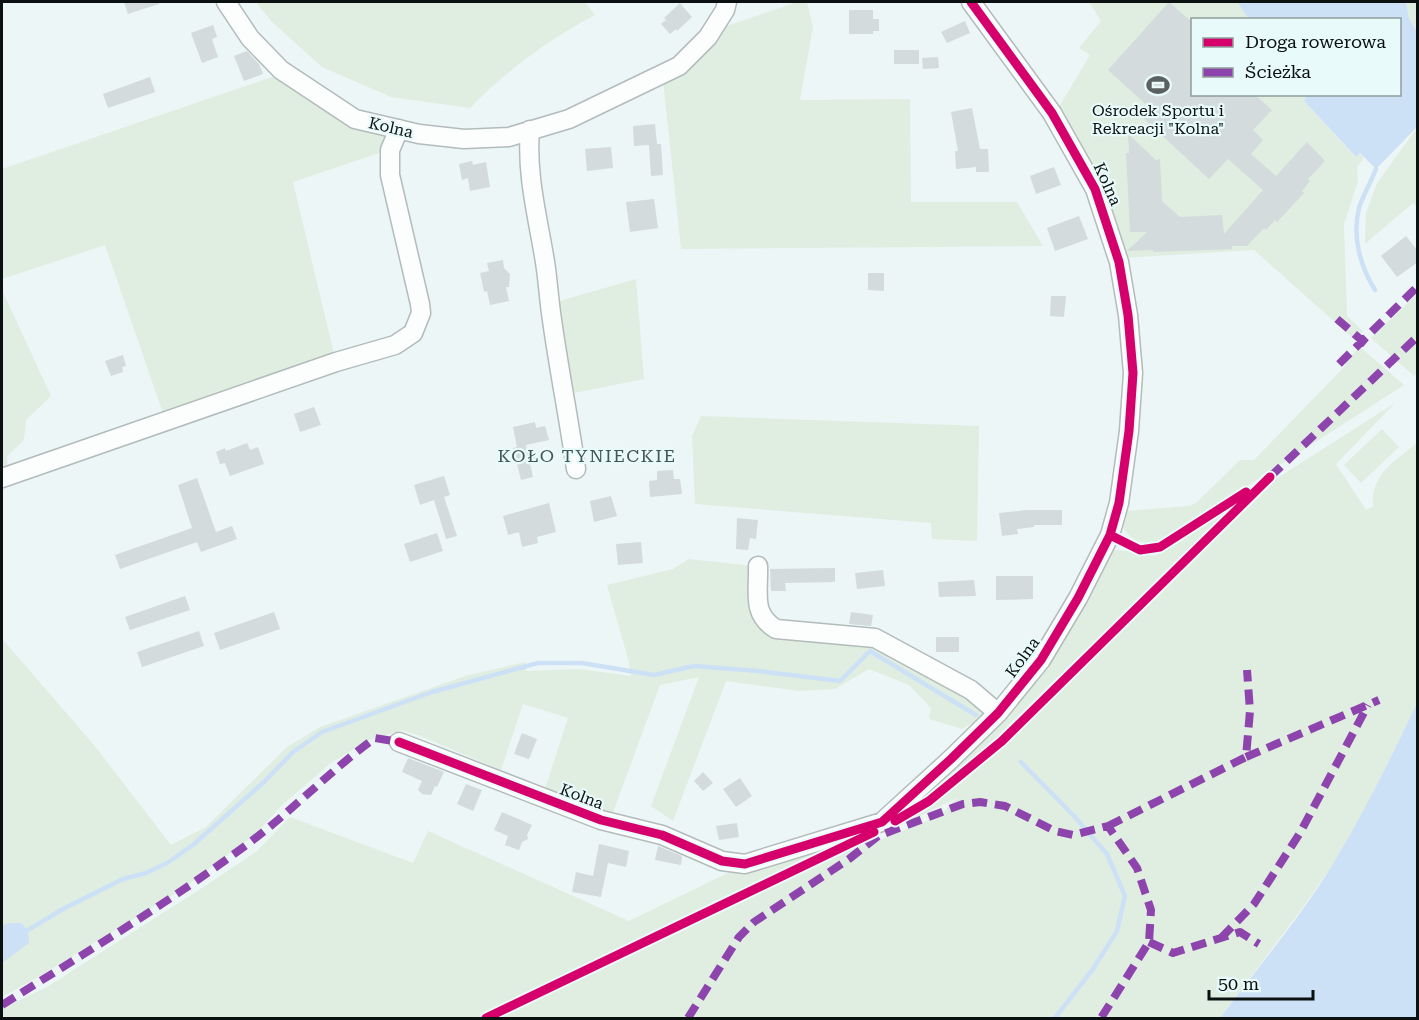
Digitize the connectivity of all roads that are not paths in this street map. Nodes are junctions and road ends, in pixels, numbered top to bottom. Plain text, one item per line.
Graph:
1 (226, 2) edge
2 (727, 2) edge
3 (971, 2) edge
4 (399, 129) junction
5 (530, 130) junction
6 (576, 469) dead end
7 (2, 478) edge
8 (759, 566) dead end
9 (998, 713) junction
10 (399, 742) dead end

1 - 4 street, Kolna
2 - 5 street, Kolna
3 - 9 street, Kolna
4 - 5 street, Kolna
4 - 7 street
5 - 6 street
8 - 9 street
9 - 10 street, Kolna

